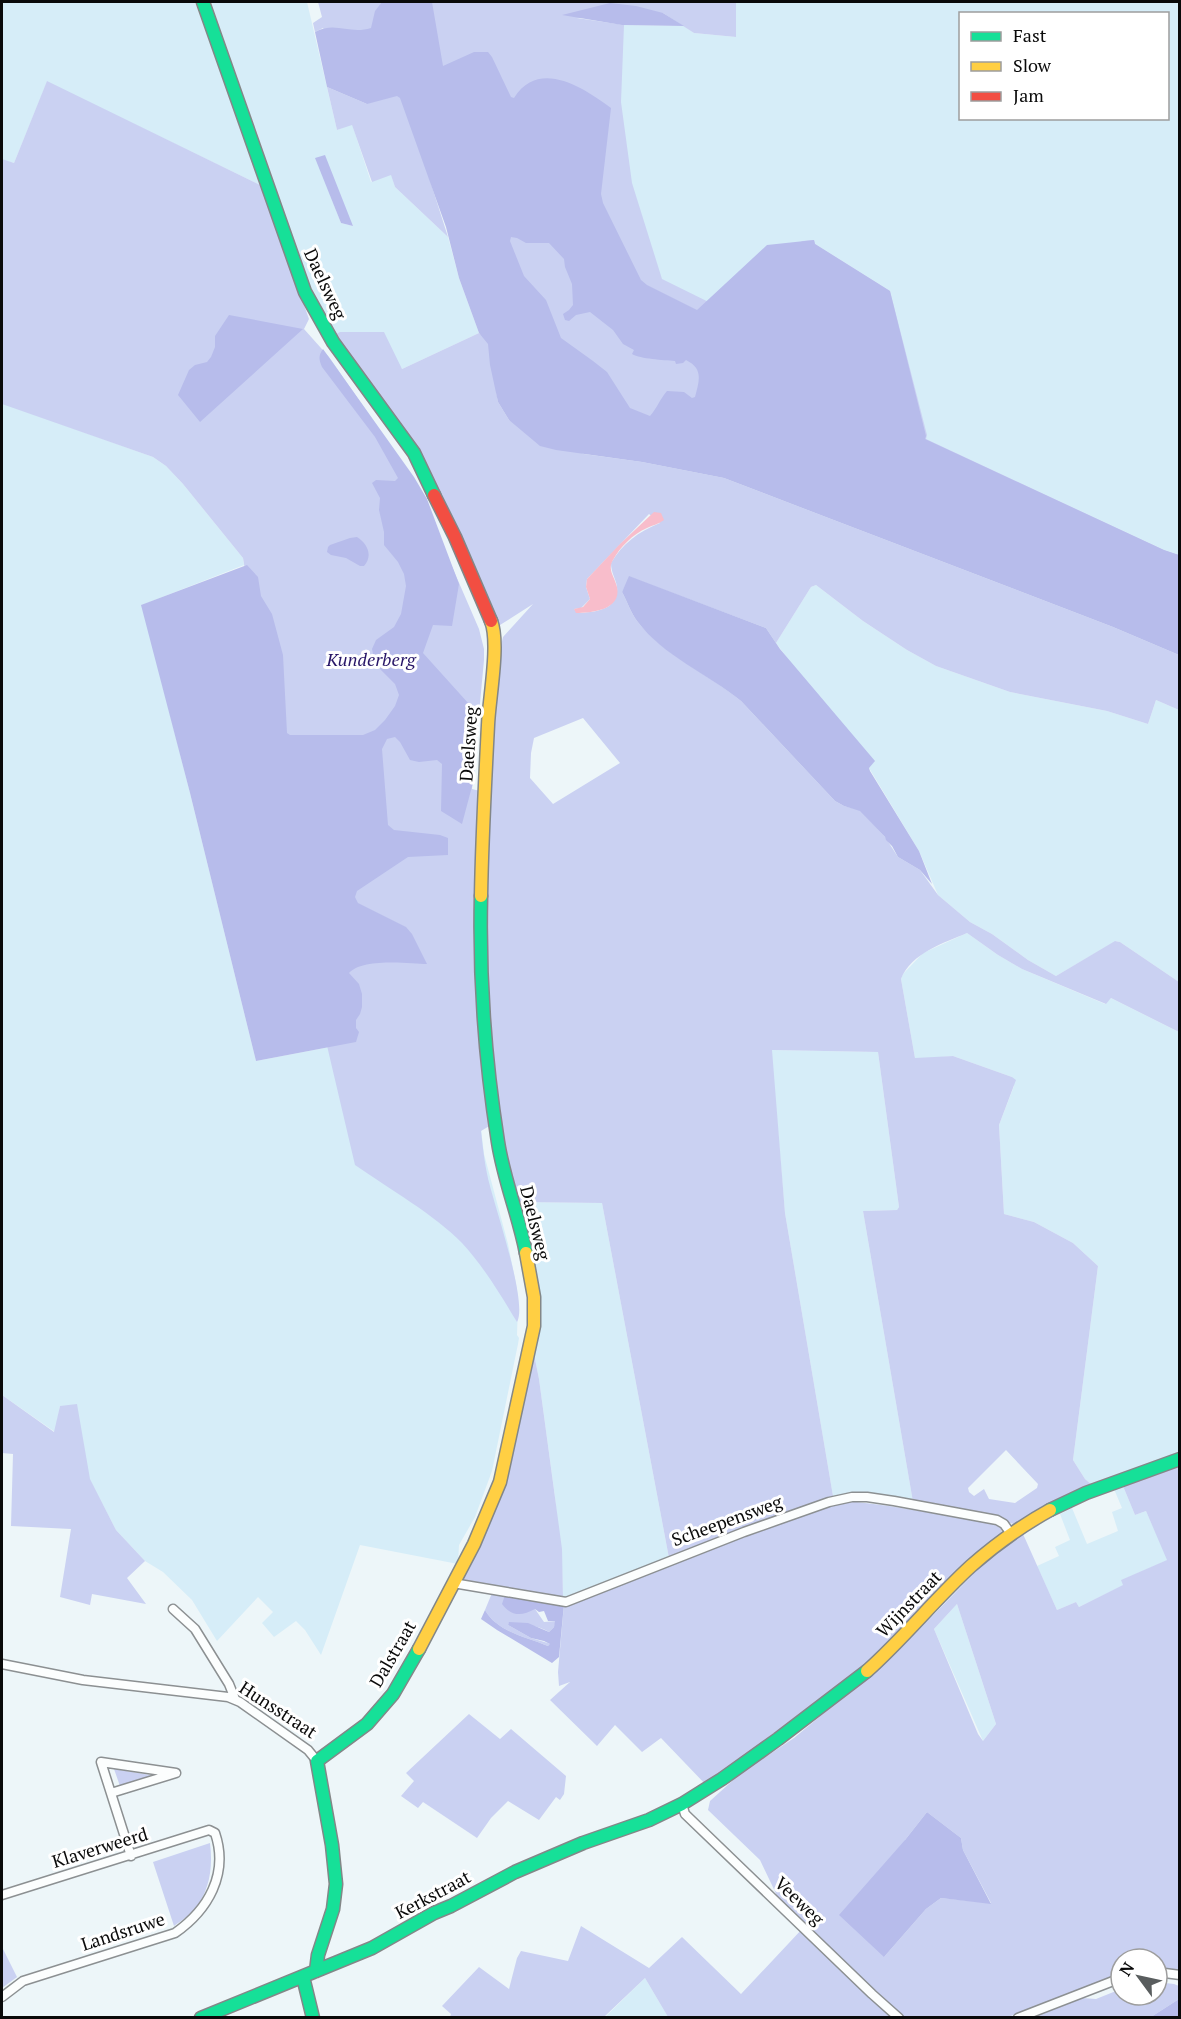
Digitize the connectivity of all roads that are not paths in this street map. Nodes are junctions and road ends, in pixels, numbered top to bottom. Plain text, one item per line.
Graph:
1 (203, 2) edge
2 (1179, 1459) edge
3 (1011, 1534) junction
4 (474, 1544) joint
5 (453, 1583) junction
6 (173, 1609) dead end
7 (2, 1664) edge
8 (235, 1699) junction
9 (317, 1761) junction
10 (111, 1793) junction
11 (682, 1804) junction
12 (209, 1830) joint
13 (131, 1856) junction
14 (2, 1895) edge
15 (316, 1971) junction
16 (303, 1977) junction
17 (1109, 1983) edge
18 (2, 1997) edge
19 (201, 2018) edge
20 (313, 2018) edge
21 (899, 2018) edge
22 (1018, 2018) edge

1 - 4 street, Daelsweg
2 - 3 street, Wijnstraat
3 - 5 street, Scheepensweg
3 - 11 street, Wijnstraat
4 - 5 street, Dalstraat
5 - 9 street, Dalstraat
6 - 8 street
7 - 8 street, Hunsstraat
8 - 9 street, Hunsstraat
9 - 15 street, Hunsstraat
10 - 10 street
10 - 13 street
11 - 15 street, Kerkstraat
11 - 21 street, Veeweg
12 - 13 street, Klaverweerd
12 - 18 street, Landsruwe
13 - 14 street, Klaverweerd
15 - 16 street, Kerkstraat
16 - 19 street, Kerkstraat
16 - 20 street
17 - 22 street

